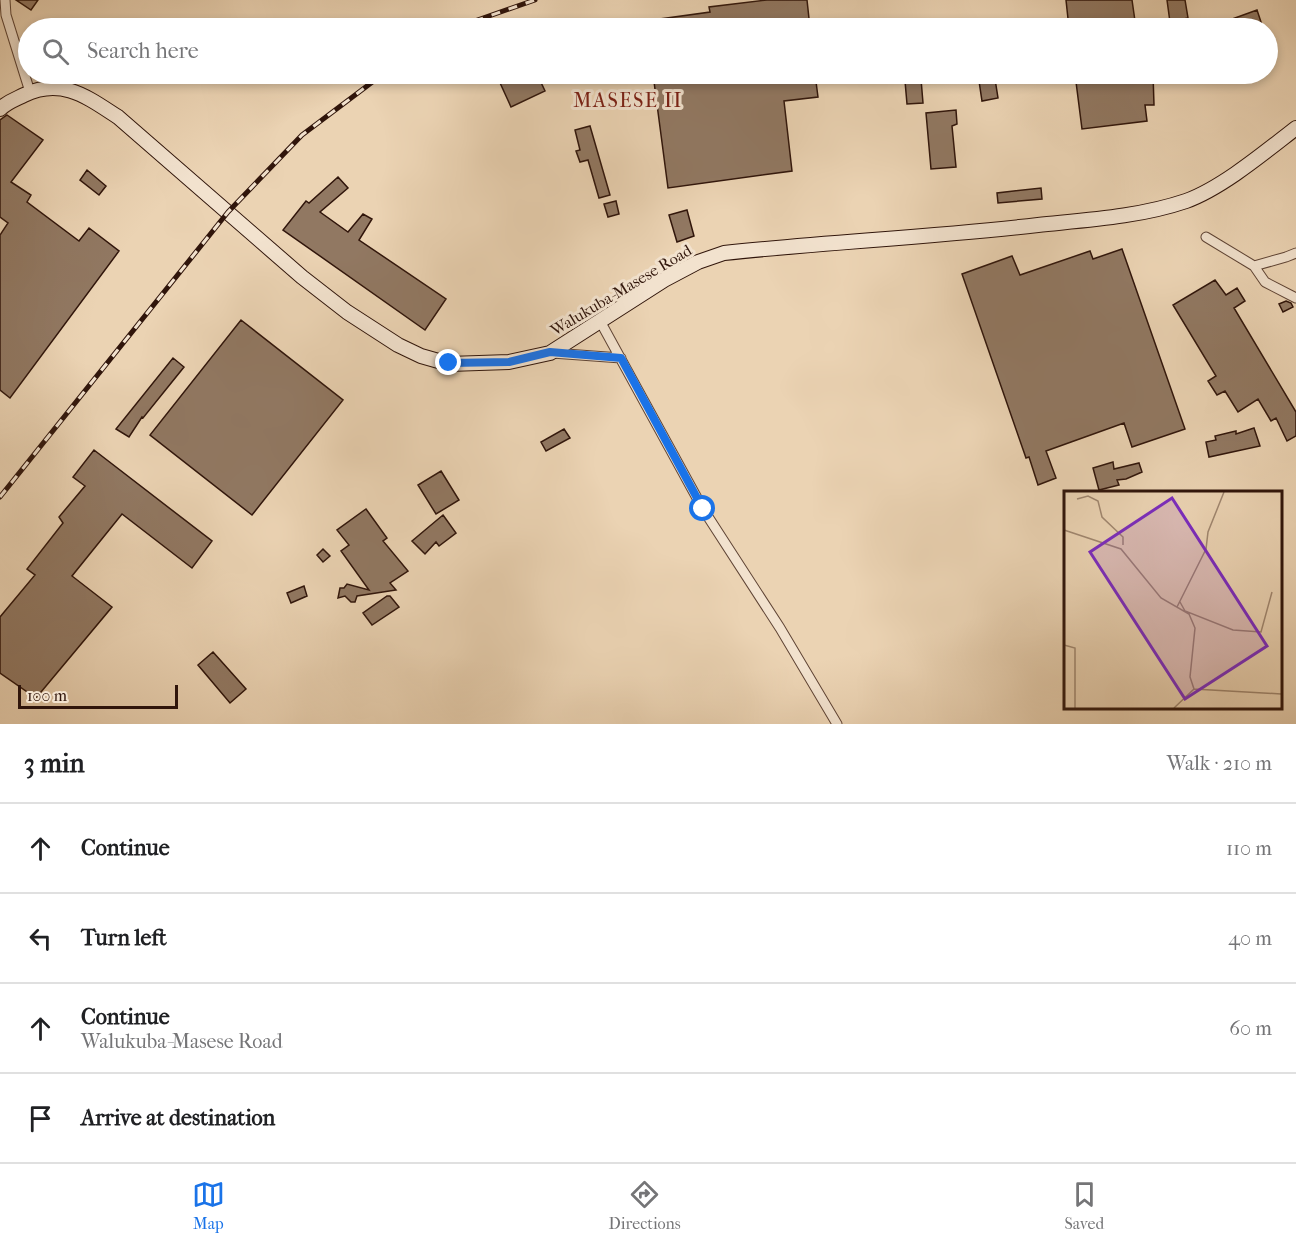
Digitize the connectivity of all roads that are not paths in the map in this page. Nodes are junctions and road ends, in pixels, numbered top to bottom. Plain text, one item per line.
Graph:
1 (5, 0) edge
2 (18, 54) edge
3 (28, 84) edge
4 (30, 92) junction
5 (0, 108) edge
6 (1296, 128) edge
7 (1206, 237) dead end
8 (1296, 253) edge
9 (1254, 266) junction
10 (1296, 298) edge
11 (600, 321) junction
12 (550, 352) junction
13 (621, 358) junction
14 (837, 724) edge

1 - 2 street
3 - 4 street
4 - 5 street, Walukuba-Masese Road
4 - 12 street, Walukuba-Masese Road
6 - 11 street, Walukuba-Masese Road
7 - 9 street
8 - 9 street
9 - 10 street
11 - 12 street, Walukuba-Masese Road
11 - 13 street
12 - 13 street
13 - 14 street

